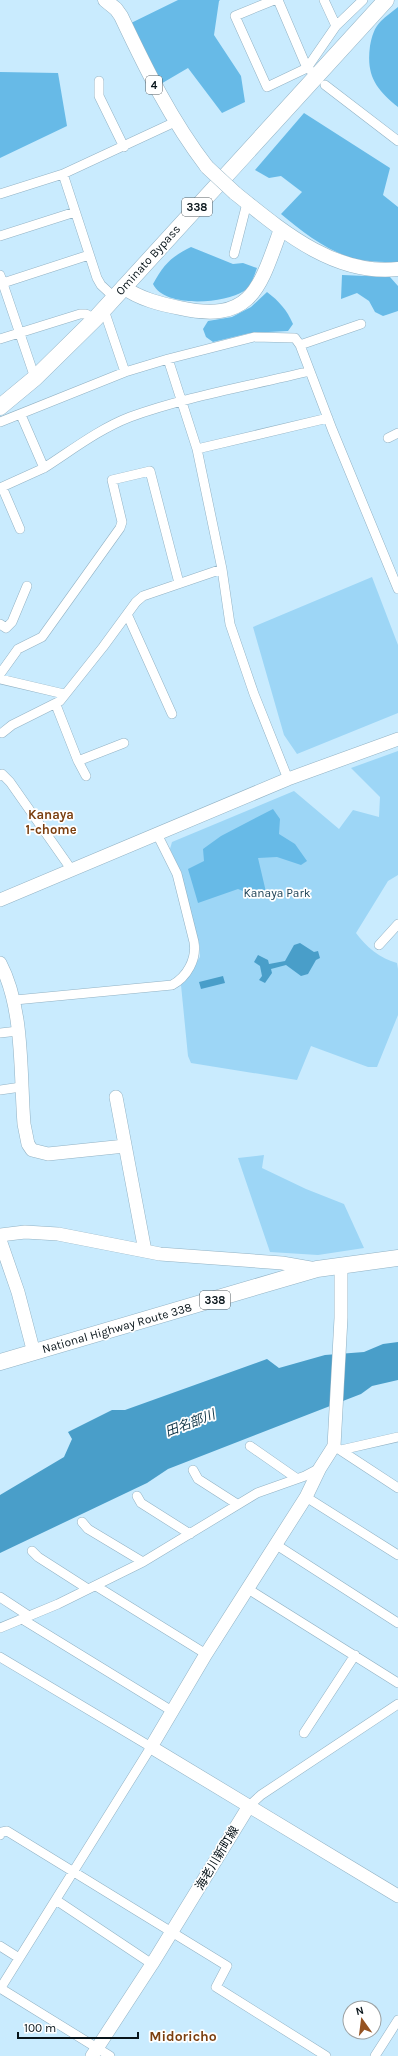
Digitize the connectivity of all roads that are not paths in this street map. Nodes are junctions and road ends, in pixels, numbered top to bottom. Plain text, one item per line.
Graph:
1 (105, 0) edge
2 (274, 0) edge
3 (278, 0) edge
4 (324, 0) edge
5 (363, 0) edge
6 (386, 0) edge
7 (336, 26) junction
8 (308, 69) junction
9 (99, 81) dead end
10 (325, 85) dead end
11 (175, 122) junction
12 (398, 141) edge
13 (124, 146) junction
14 (63, 174) junction
15 (0, 194) edge
16 (247, 202) junction
17 (76, 212) junction
18 (281, 229) junction
19 (0, 236) edge
20 (234, 254) dead end
21 (89, 255) junction
22 (398, 269) edge
23 (1, 281) edge
24 (119, 292) junction
25 (99, 315) junction
26 (361, 324) dead end
27 (20, 332) junction
28 (0, 339) edge
29 (300, 345) junction
30 (168, 359) junction
31 (310, 371) junction
32 (125, 372) junction
33 (35, 378) junction
34 (182, 402) junction
35 (0, 407) edge
36 (21, 415) junction
37 (328, 418) junction
38 (0, 422) edge
39 (398, 433) edge
40 (388, 438) dead end
41 (197, 449) junction
42 (44, 468) junction
43 (20, 528) dead end
44 (222, 569) junction
45 (179, 583) junction
46 (27, 586) dead end
47 (398, 589) edge
48 (128, 614) junction
49 (0, 624) edge
50 (0, 674) edge
51 (0, 679) edge
52 (64, 694) junction
53 (56, 705) junction
54 (172, 714) dead end
55 (2, 733) dead end
56 (398, 739) edge
57 (124, 743) dead end
58 (78, 761) junction
59 (0, 776) edge
60 (86, 776) dead end
61 (288, 779) junction
62 (157, 834) junction
63 (71, 869) junction
64 (0, 900) edge
65 (398, 924) edge
66 (378, 945) dead end
67 (0, 963) edge
68 (15, 1000) junction
69 (18, 1031) junction
70 (0, 1033) edge
71 (21, 1087) junction
72 (0, 1090) edge
73 (116, 1097) dead end
74 (125, 1146) junction
75 (0, 1235) edge
76 (0, 1240) edge
77 (144, 1251) junction
78 (398, 1258) edge
79 (341, 1264) junction
80 (317, 1269) junction
81 (34, 1353) junction
82 (0, 1362) edge
83 (398, 1437) edge
84 (250, 1446) dead end
85 (338, 1448) junction
86 (320, 1468) junction
87 (193, 1470) dead end
88 (296, 1478) junction
89 (398, 1488) edge
90 (137, 1496) dead end
91 (306, 1497) junction
92 (237, 1504) junction
93 (82, 1522) dead end
94 (190, 1534) junction
95 (275, 1544) junction
96 (32, 1550) dead end
97 (398, 1555) edge
98 (143, 1562) junction
99 (92, 1588) junction
100 (248, 1589) junction
101 (0, 1597) edge
102 (25, 1617) junction
103 (398, 1623) edge
104 (0, 1628) edge
105 (206, 1654) junction
106 (355, 1655) junction
107 (0, 1657) edge
108 (398, 1683) edge
109 (398, 1704) edge
110 (172, 1711) junction
111 (304, 1733) dead end
112 (151, 1747) junction
113 (249, 1806) junction
114 (0, 1835) edge
115 (74, 1872) junction
116 (398, 1896) edge
117 (56, 1900) junction
118 (172, 1932) junction
119 (0, 1946) edge
120 (19, 1958) junction
121 (152, 1964) junction
122 (0, 1989) edge
123 (398, 2020) edge
124 (95, 2052) edge
125 (110, 2056) edge
126 (326, 2056) edge
127 (375, 2056) edge

1 - 11 main road, 4
2 - 8 street
3 - 8 street
4 - 7 street
5 - 7 street
6 - 24 highway, Ominato Bypass / 338
7 - 8 street
9 - 13 street
10 - 12 street
11 - 13 street
11 - 16 main road, 4, bridge
13 - 14 street
14 - 15 street
14 - 17 street
16 - 18 main road, 4
16 - 20 street
17 - 19 street
17 - 21 street
18 - 22 main road, 4
18 - 24 main road
21 - 23 street
21 - 24 street
23 - 27 street
24 - 25 highway, Ominato Bypass / 338
25 - 27 street
25 - 32 street
25 - 33 highway, Ominato Bypass / 338
26 - 29 street
27 - 28 street
27 - 33 street
29 - 30 street
29 - 31 street
30 - 32 street
30 - 34 street
31 - 34 street
31 - 37 street
32 - 36 street
33 - 35 highway, Ominato Bypass / 338
34 - 41 street
34 - 42 street
36 - 38 street
36 - 42 street
37 - 41 street
37 - 47 street
39 - 40 street
41 - 44 street
42 - 43 street
44 - 45 street
44 - 61 street
45 - 48 street
45 - 50 street
46 - 49 street
48 - 52 street
48 - 54 street
51 - 52 street
52 - 53 street
53 - 55 street
53 - 58 street
56 - 61 street
57 - 58 street
58 - 60 street
59 - 63 street
61 - 62 street
62 - 63 street
62 - 68 street
63 - 64 street
65 - 66 street
67 - 68 street
68 - 69 street
69 - 70 street
69 - 71 street
71 - 72 street
71 - 74 street
73 - 74 street
74 - 77 street
75 - 77 street
76 - 81 street
77 - 80 street
78 - 79 highway, National Highway Route 338 / 338
79 - 80 highway, National Highway Route 338 / 338
79 - 85 street
80 - 81 highway, National Highway Route 338 / 338
81 - 82 highway, National Highway Route 338 / 338
83 - 85 street
84 - 88 street
85 - 86 street
85 - 89 street
86 - 88 street
86 - 91 street
87 - 92 street
88 - 92 street
90 - 94 street
91 - 95 street
91 - 97 street
92 - 94 street
93 - 98 street
94 - 98 street
95 - 100 street
95 - 103 street
96 - 99 street
98 - 99 street
99 - 102 street
99 - 105 street
100 - 105 street
100 - 106 street
101 - 102 street
102 - 104 street
102 - 110 street
105 - 110 street
106 - 108 street
106 - 111 street
107 - 112 street
109 - 113 street
110 - 112 street
112 - 113 street
112 - 115 street
113 - 116 street
113 - 118 street, 海老川新町線
114 - 115 street
115 - 117 street
115 - 118 street
117 - 120 street
117 - 121 street
118 - 121 street, 海老川新町線
118 - 126 street
119 - 120 street
120 - 122 street
121 - 124 street, 海老川新町線
122 - 124 street
123 - 127 street
124 - 125 street

